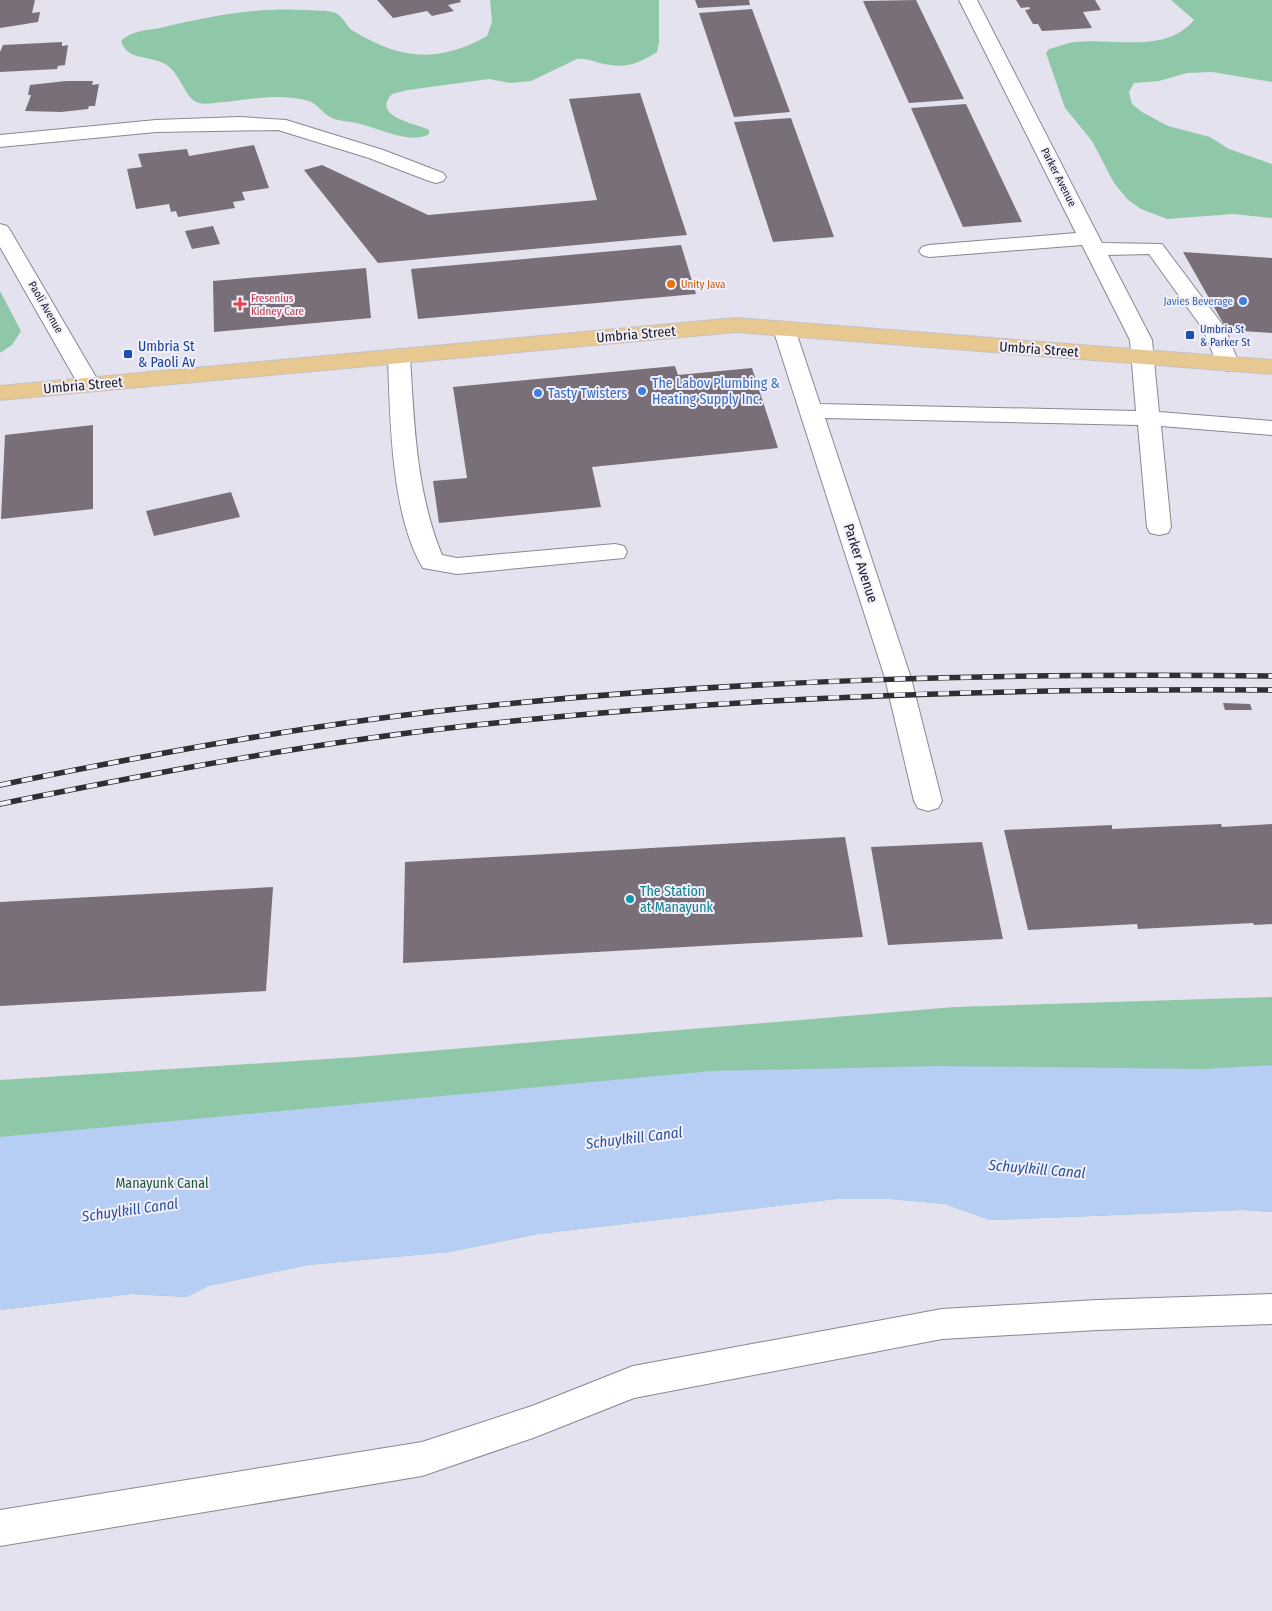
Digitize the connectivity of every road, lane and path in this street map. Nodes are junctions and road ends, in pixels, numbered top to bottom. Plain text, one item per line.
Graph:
1 (968, 0) edge
2 (0, 141) edge
3 (436, 177) dead end
4 (0, 230) edge
5 (1093, 244) junction
6 (929, 251) dead end
7 (784, 329) junction
8 (399, 356) junction
9 (1143, 356) junction
10 (1228, 364) junction
11 (1272, 367) edge
12 (89, 384) junction
13 (0, 393) edge
14 (811, 411) junction
15 (1150, 418) junction
16 (1272, 428) edge
17 (1160, 527) dead end
18 (615, 552) dead end
19 (928, 800) dead end
20 (1272, 1309) edge
21 (0, 1528) edge

1 - 5 street, Parker Avenue
2 - 3 street
4 - 12 street, Paoli Avenue
5 - 6 street
5 - 9 street, Parker Avenue
5 - 10 street
7 - 8 main road, Umbria Street
7 - 9 main road, Umbria Street
7 - 14 street, Parker Avenue
8 - 12 main road, Umbria Street
8 - 18 street
9 - 10 main road, Umbria Street
9 - 15 street, Parker Avenue
10 - 11 main road, Umbria Street
12 - 13 main road, Umbria Street
14 - 15 street
14 - 19 street, Parker Avenue
15 - 16 street
15 - 17 street, Parker Avenue
20 - 21 street

